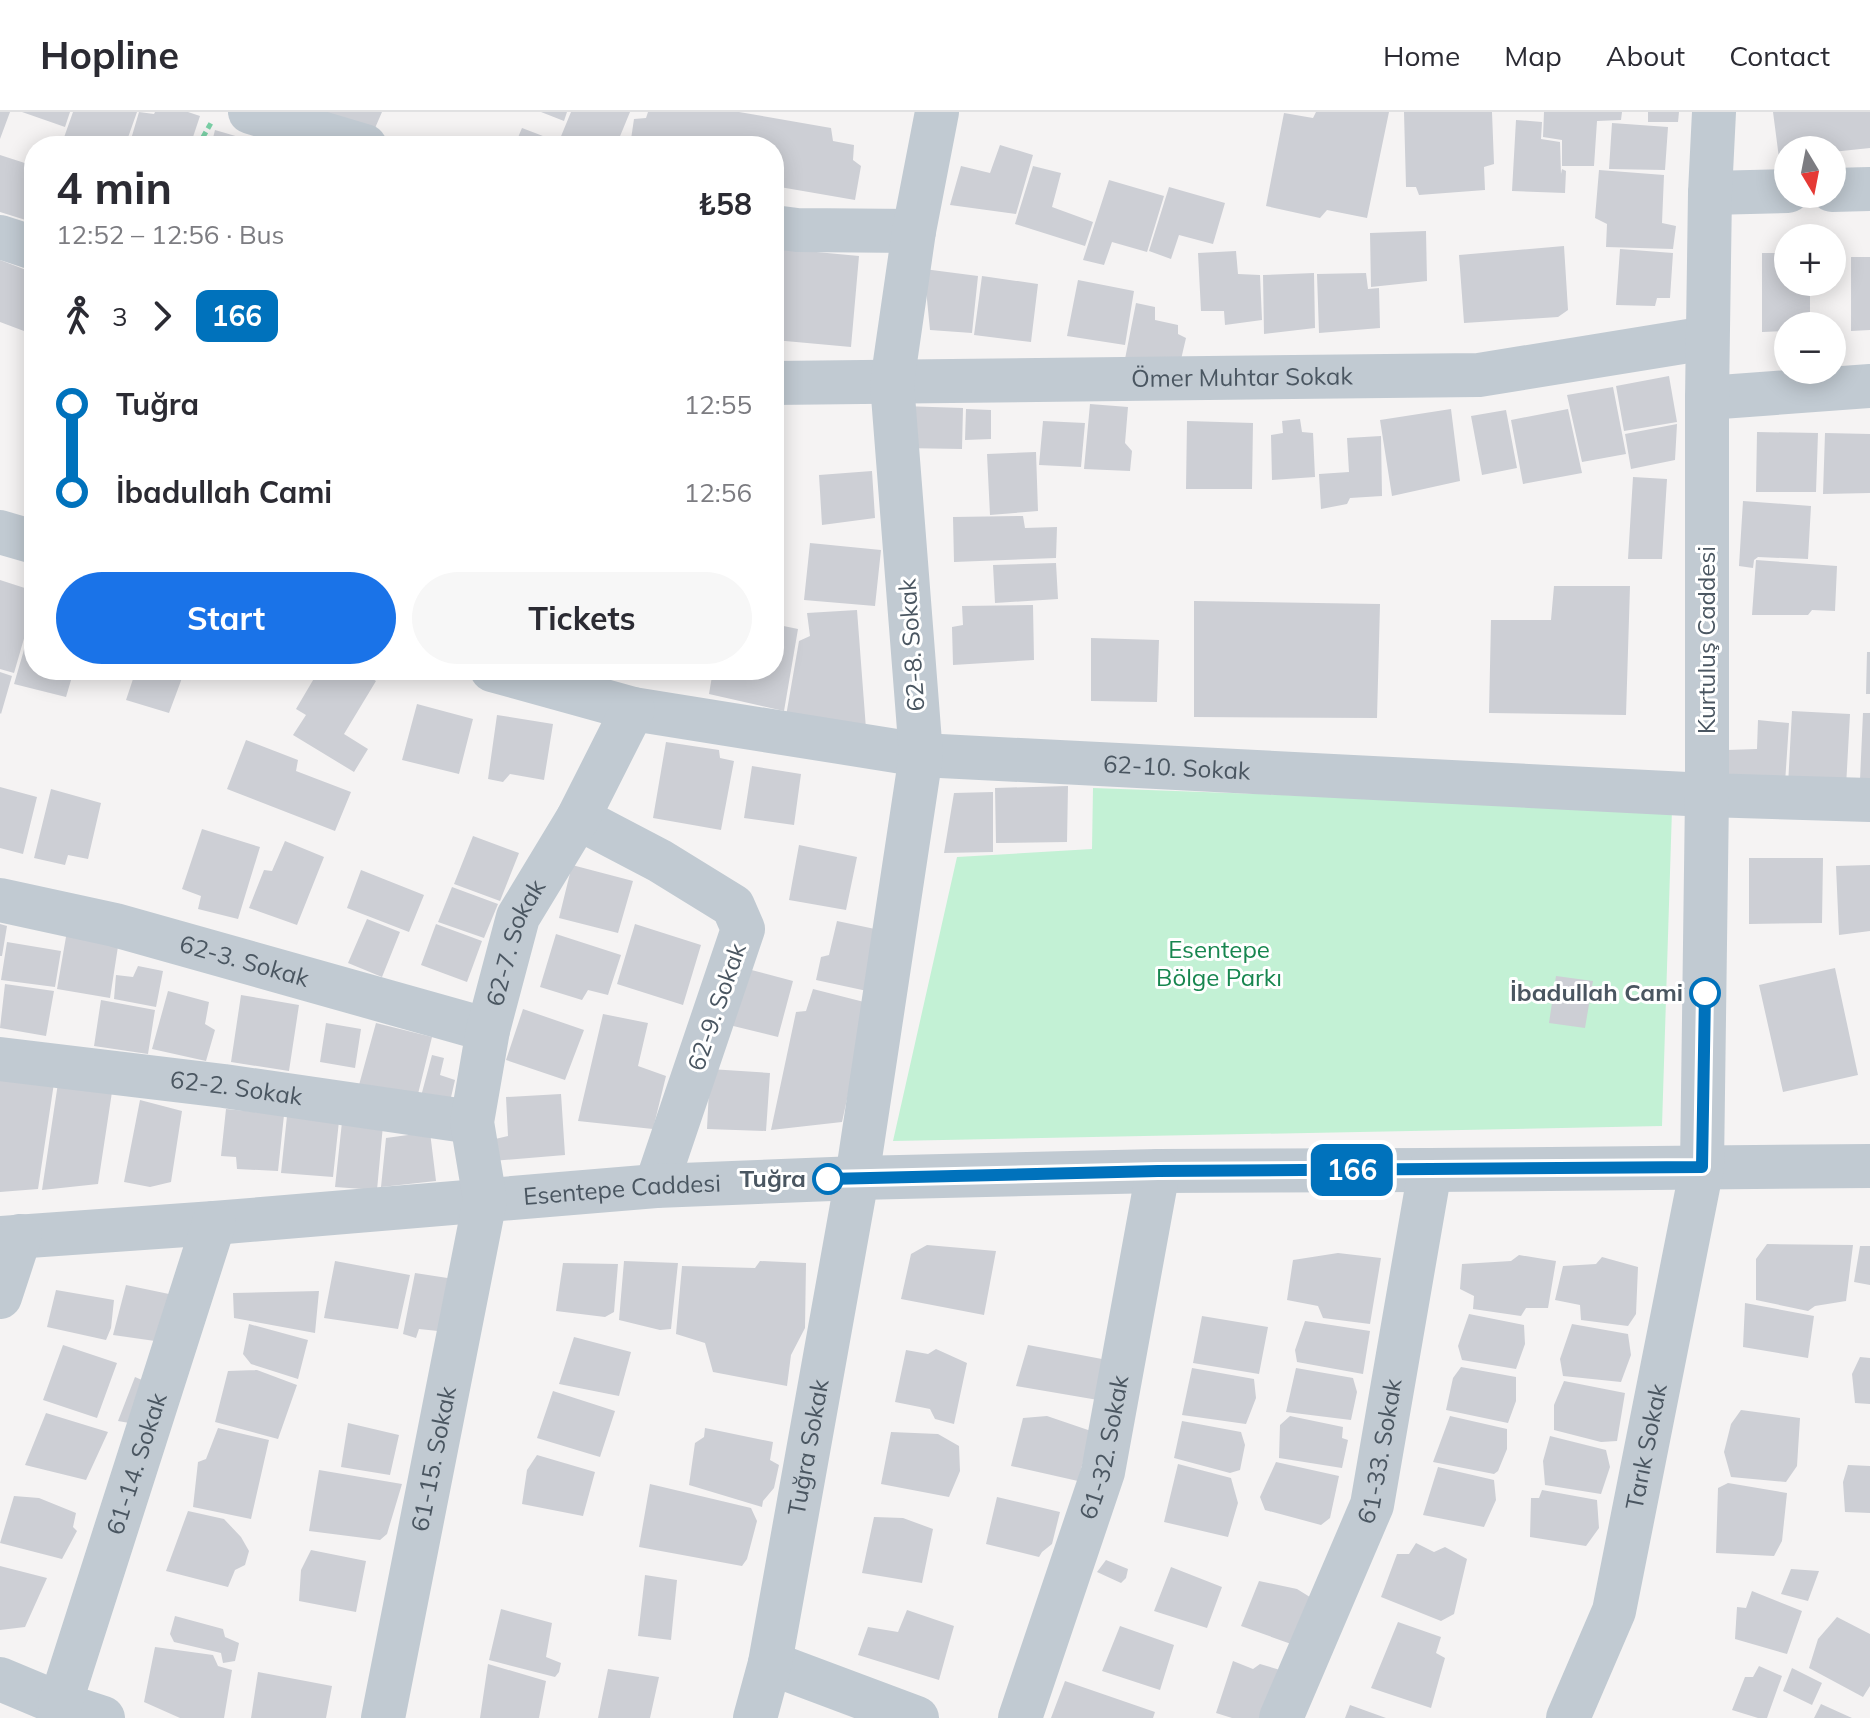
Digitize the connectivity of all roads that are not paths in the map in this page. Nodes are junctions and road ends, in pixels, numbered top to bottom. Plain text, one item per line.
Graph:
1 (250, 112) edge
2 (937, 112) edge
3 (1714, 112) edge
4 (331, 136) edge
5 (1870, 189) edge
6 (1846, 190) edge
7 (1774, 191) edge
8 (1710, 193) junction
9 (784, 228) edge
10 (914, 231) junction
11 (0, 237) edge
12 (24, 245) edge
13 (1707, 338) junction
14 (784, 383) edge
15 (892, 383) junction
16 (1870, 386) edge
17 (1707, 398) junction
18 (0, 532) edge
19 (24, 539) edge
20 (528, 680) edge
21 (633, 709) junction
22 (921, 755) junction
23 (1707, 795) junction
24 (1870, 800) edge
25 (578, 818) junction
26 (0, 900) edge
27 (488, 1030) junction
28 (0, 1059) edge
29 (472, 1122) junction
30 (1870, 1166) edge
31 (1702, 1167) junction
32 (1430, 1170) junction
33 (1158, 1171) junction
34 (857, 1178) junction
35 (656, 1186) junction
36 (485, 1200) junction
37 (214, 1223) junction
38 (10, 1237) edge
39 (0, 1297) edge
40 (770, 1663) junction
41 (0, 1679) edge
42 (60, 1704) junction
43 (103, 1718) edge
44 (383, 1718) edge
45 (755, 1718) edge
46 (917, 1718) edge
47 (1020, 1718) edge
48 (1281, 1718) edge
49 (1568, 1718) edge

1 - 4 street
2 - 10 street, 62-8. Sokak
3 - 8 street, Kurtuluş Caddesi
5 - 6 street
7 - 8 street
8 - 13 street, Kurtuluş Caddesi
9 - 10 street
10 - 15 street, 62-8. Sokak
11 - 12 street
13 - 15 street, Ömer Muhtar Sokak
13 - 17 street, Kurtuluş Caddesi
14 - 15 street, Ömer Muhtar Sokak
15 - 22 street, 62-8. Sokak
16 - 17 street
17 - 23 street, Kurtuluş Caddesi
18 - 19 street
20 - 21 street, 62-10. Sokak
21 - 22 street, 62-10. Sokak
21 - 25 street, 62-7. Sokak
22 - 23 street, 62-10. Sokak
22 - 34 street, 62-8. Sokak
23 - 24 street, 62-10. Sokak
23 - 31 street, Kurtuluş Caddesi
25 - 27 street, 62-7. Sokak
25 - 35 street, 62-9. Sokak
26 - 27 street, 62-3. Sokak
27 - 29 street, 62-7. Sokak
28 - 29 street, 62-2. Sokak
29 - 36 street, 62-7. Sokak
30 - 31 street, Esentepe Caddesi
31 - 32 street, Esentepe Caddesi
31 - 49 street, Tarık Sokak
32 - 33 street, Esentepe Caddesi
32 - 48 street, 61-33. Sokak
33 - 34 street, Esentepe Caddesi
33 - 47 street, 61-32. Sokak
34 - 35 street, Esentepe Caddesi
34 - 40 street, Tuğra Sokak
35 - 36 street, Esentepe Caddesi
36 - 37 street, Esentepe Caddesi
36 - 44 street, 61-15. Sokak
37 - 38 street, Esentepe Caddesi
37 - 42 street, 61-14. Sokak
38 - 39 street
40 - 45 street, Tuğra Sokak
40 - 46 street
41 - 42 street
42 - 43 street

